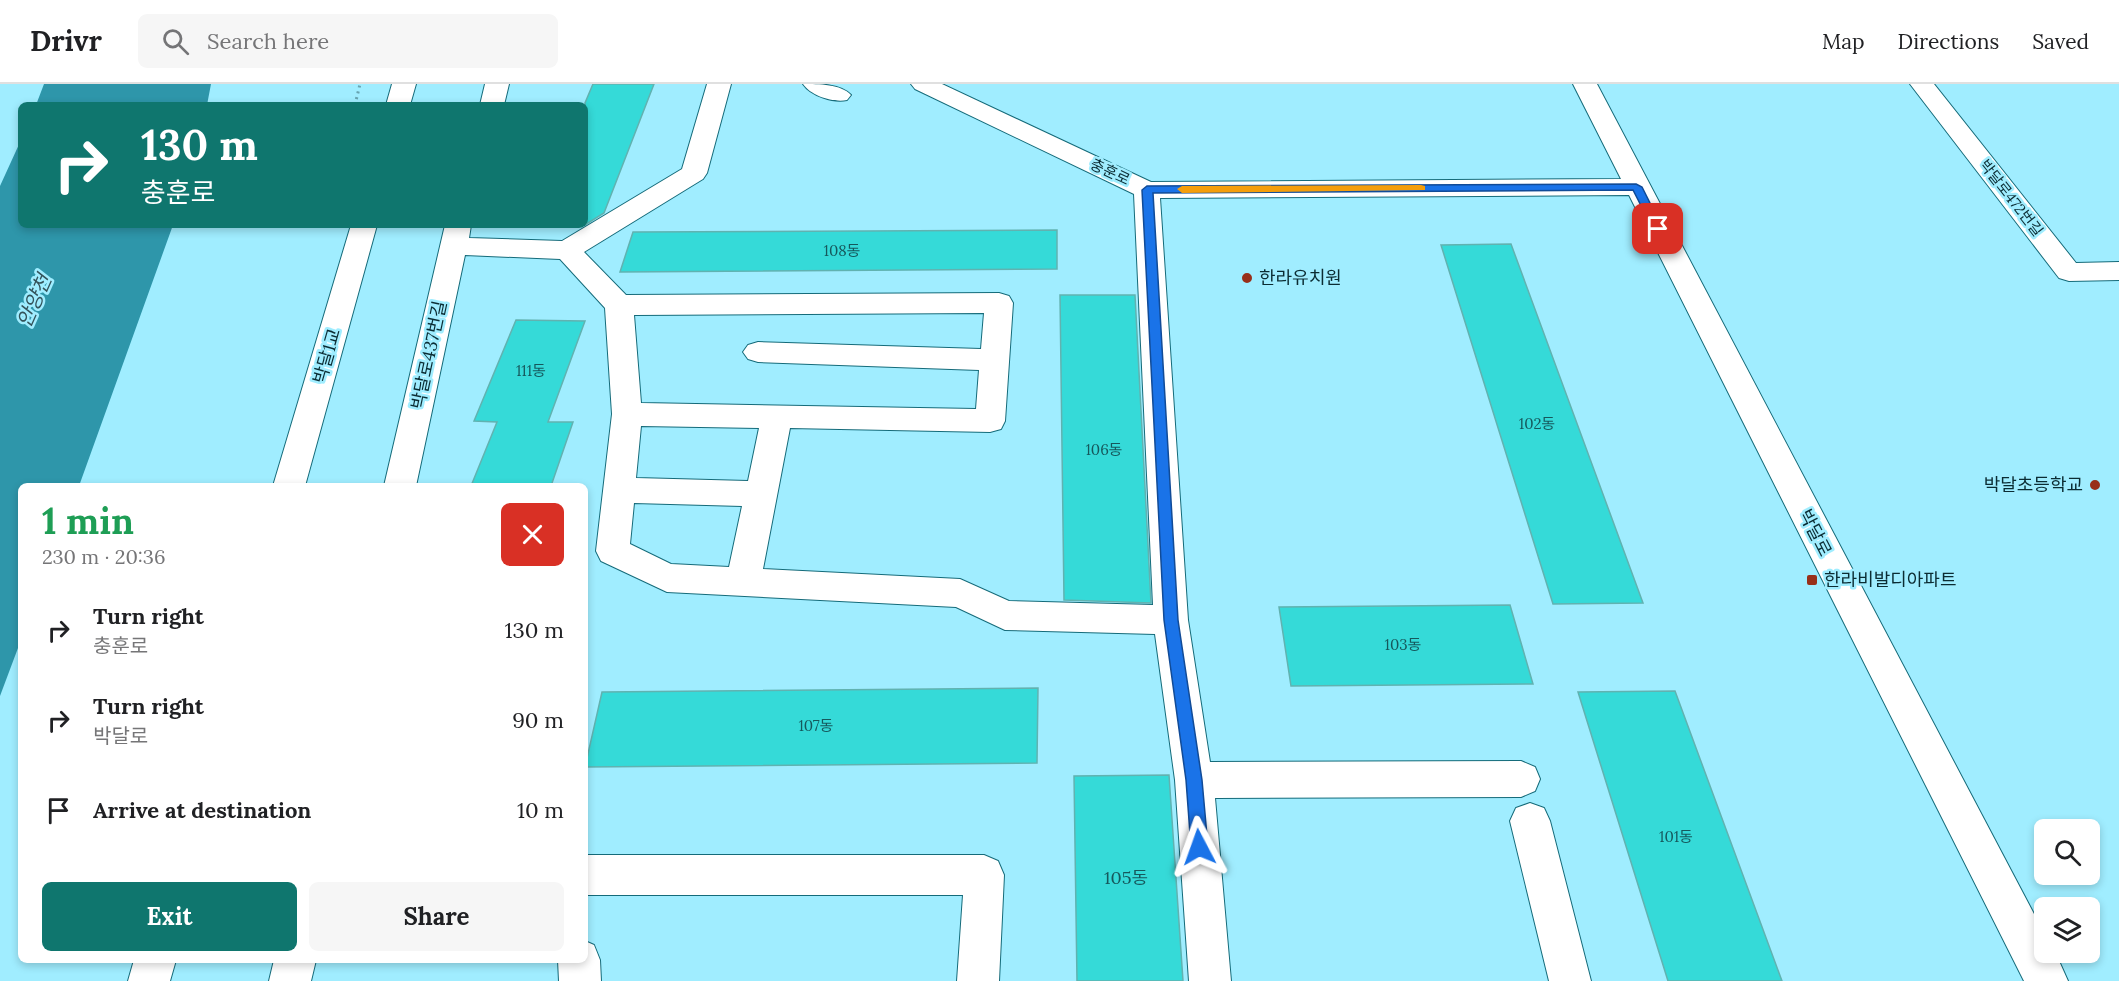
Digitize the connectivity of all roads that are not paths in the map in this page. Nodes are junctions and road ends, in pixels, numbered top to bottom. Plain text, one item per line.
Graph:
1 (404, 84) edge
2 (497, 84) edge
3 (719, 84) edge
4 (815, 84) edge
5 (923, 84) edge
6 (1585, 84) edge
7 (1922, 84) edge
8 (839, 95) dead end
9 (399, 102) edge
10 (493, 102) edge
11 (1636, 187) junction
12 (1147, 190) junction
13 (363, 228) edge
14 (455, 235) edge
15 (567, 250) junction
16 (2119, 271) edge
17 (619, 305) junction
18 (758, 352) dead end
19 (995, 360) junction
20 (627, 414) junction
21 (777, 417) junction
22 (291, 483) edge
23 (401, 483) edge
24 (620, 490) junction
25 (761, 494) junction
26 (743, 582) junction
27 (1171, 620) junction
28 (1521, 779) dead end
29 (1194, 780) junction
30 (1530, 821) dead end
31 (588, 875) edge
32 (154, 963) edge
33 (294, 963) edge
34 (579, 963) edge
35 (149, 981) edge
36 (290, 981) edge
37 (580, 981) edge
38 (978, 981) edge
39 (1210, 981) edge
40 (1570, 981) edge
41 (2047, 981) edge

1 - 9 street
2 - 10 street
3 - 15 street
4 - 8 street
5 - 12 street, 충훈로
6 - 11 street, 박달로
7 - 16 street, 박달로472번길
11 - 12 street, 충훈로
11 - 41 street, 박달로
12 - 27 street
13 - 22 street, 박달1교
14 - 15 street
14 - 23 street, 박달로437번길
15 - 17 street
17 - 19 street
17 - 20 street
18 - 19 street
19 - 21 street
20 - 21 street
20 - 24 street
21 - 25 street
24 - 25 street
24 - 26 street
25 - 26 street
26 - 27 street
27 - 29 street
28 - 29 street
29 - 39 street
30 - 40 street
31 - 38 street
32 - 35 street
33 - 36 street
34 - 37 street

